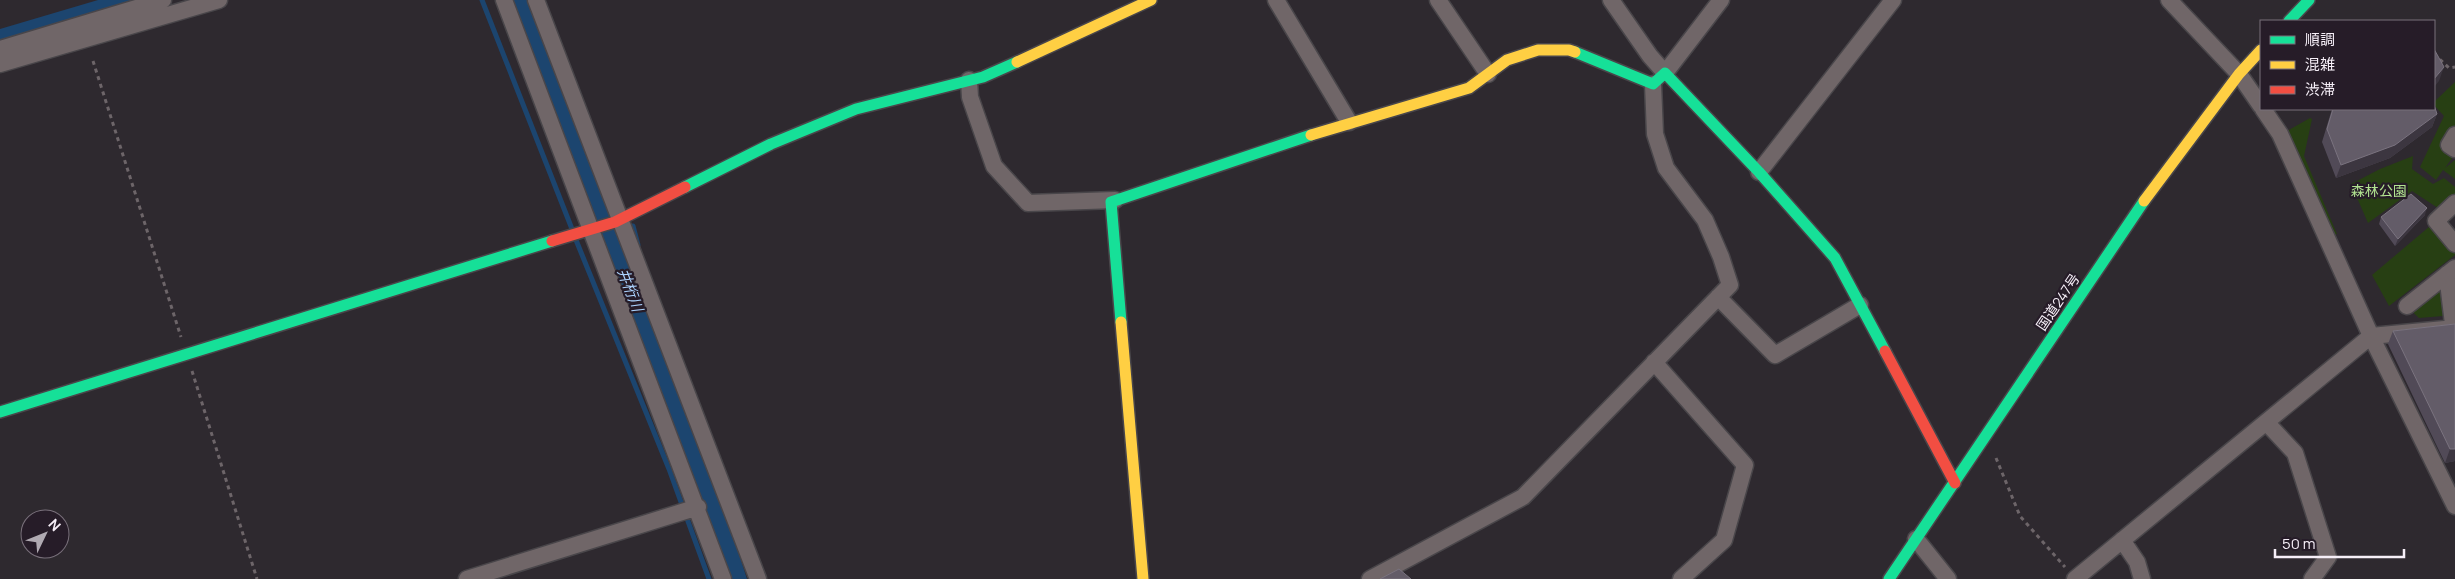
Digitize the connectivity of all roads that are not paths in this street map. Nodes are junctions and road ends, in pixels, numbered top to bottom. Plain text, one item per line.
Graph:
1 (163, 0) edge
2 (219, 0) edge
3 (504, 0) edge
4 (536, 0) edge
5 (1151, 0) edge
6 (1276, 0) edge
7 (1438, 0) edge
8 (1611, 0) edge
9 (1721, 0) edge
10 (1893, 0) edge
11 (2169, 0) edge
12 (2309, 0) edge
13 (182, 5) edge
14 (2290, 20) edge
15 (34, 39) junction
16 (0, 50) edge
17 (48, 50) junction
18 (2260, 51) edge
19 (0, 64) edge
20 (1665, 73) junction
21 (1488, 74) junction
22 (2239, 74) junction
23 (969, 80) junction
24 (1653, 84) junction
25 (2260, 105) edge
26 (2263, 110) edge
27 (1348, 122) junction
28 (2455, 135) edge
29 (2455, 149) edge
30 (1760, 172) junction
31 (1115, 200) junction
32 (2455, 203) edge
33 (618, 220) junction
34 (590, 228) junction
35 (2455, 244) edge
36 (2451, 271) edge
37 (1718, 297) junction
38 (1860, 306) junction
39 (2407, 306) dead end
40 (2454, 326) edge
41 (2371, 336) junction
42 (1654, 362) junction
43 (0, 412) edge
44 (2266, 422) junction
45 (1955, 483) junction
46 (2455, 506) edge
47 (698, 508) junction
48 (1916, 539) junction
49 (2122, 540) junction
50 (467, 579) edge
51 (723, 579) edge
52 (758, 579) edge
53 (1143, 579) edge
54 (1370, 579) edge
55 (1681, 579) edge
56 (1889, 579) edge
57 (1948, 579) edge
58 (2075, 579) edge
59 (2142, 579) edge
60 (2312, 579) edge

1 - 15 street
2 - 13 street
3 - 34 street
4 - 33 street
5 - 23 main road
6 - 27 street
7 - 21 street
8 - 20 street
9 - 20 street
10 - 30 street
11 - 22 street
12 - 14 main road
13 - 17 street
15 - 16 street
15 - 17 street
17 - 19 street
18 - 22 main road, 国道247号
20 - 24 main road
20 - 30 main road
21 - 24 main road
21 - 27 main road
22 - 25 street
22 - 45 main road, 国道247号
23 - 31 street
23 - 33 main road
24 - 37 street
26 - 41 street
27 - 31 main road
28 - 29 street
30 - 38 main road
31 - 53 main road
32 - 35 street
33 - 34 main road
33 - 52 street
34 - 43 main road
34 - 47 street
36 - 39 street
36 - 40 street
37 - 38 street
37 - 42 street
38 - 45 main road
40 - 41 street
41 - 44 street
41 - 46 street
42 - 54 street
42 - 55 street
44 - 49 street
44 - 60 street
45 - 48 main road, 国道247号
47 - 50 street
47 - 51 street
48 - 56 main road, 国道247号
48 - 57 street
49 - 58 street
49 - 59 street

